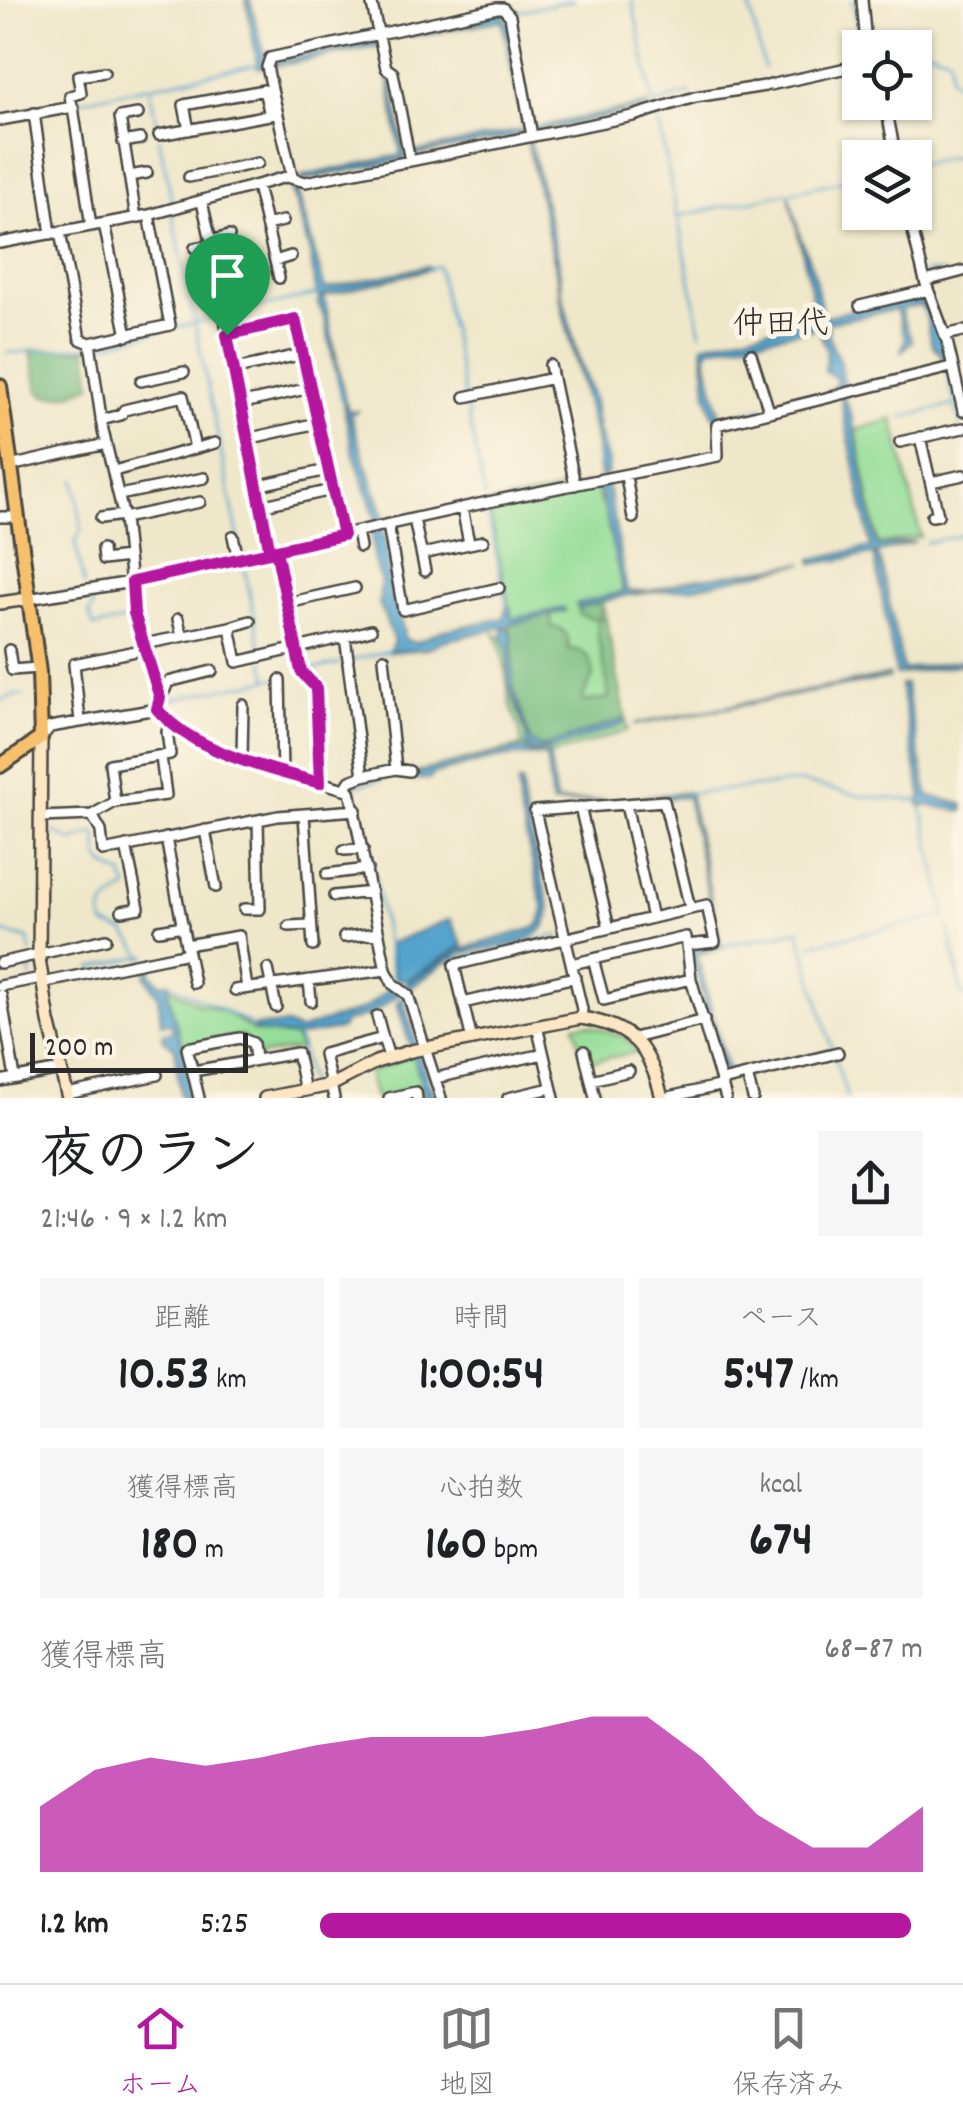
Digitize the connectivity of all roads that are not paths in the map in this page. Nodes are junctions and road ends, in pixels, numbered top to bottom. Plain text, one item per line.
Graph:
1 (371, 0) edge
2 (862, 0) edge
3 (865, 30) edge
4 (380, 40) junction
5 (842, 69) edge
6 (104, 72) dead end
7 (71, 103) junction
8 (34, 114) junction
9 (138, 114) dead end
10 (274, 114) junction
11 (0, 120) edge
12 (188, 130) junction
13 (159, 135) dead end
14 (529, 136) junction
15 (140, 139) dead end
16 (124, 142) junction
17 (409, 157) junction
18 (258, 162) dead end
19 (222, 170) junction
20 (146, 173) dead end
21 (129, 176) junction
22 (189, 177) dead end
23 (289, 177) junction
24 (256, 186) junction
25 (227, 194) junction
26 (202, 202) junction
27 (135, 215) junction
28 (150, 215) junction
29 (283, 221) dead end
30 (91, 224) junction
31 (104, 224) junction
32 (266, 225) junction
33 (912, 230) edge
34 (53, 232) junction
35 (229, 236) dead end
36 (0, 243) edge
37 (212, 243) junction
38 (195, 248) dead end
39 (291, 256) dead end
40 (275, 261) junction
41 (963, 271) edge
42 (237, 274) dead end
43 (220, 278) junction
44 (279, 278) dead end
45 (926, 286) junction
46 (243, 290) dead end
47 (223, 295) junction
48 (860, 306) dead end
49 (963, 331) edge
50 (227, 335) junction
51 (127, 336) junction
52 (945, 336) junction
53 (90, 346) junction
54 (302, 354) junction
55 (751, 354) dead end
56 (550, 365) dead end
57 (946, 369) junction
58 (232, 370) junction
59 (184, 372) dead end
60 (553, 378) junction
61 (155, 379) junction
62 (141, 382) dead end
63 (0, 386) edge
64 (310, 388) junction
65 (466, 397) dead end
66 (160, 402) junction
67 (239, 404) junction
68 (768, 408) junction
69 (963, 411) edge
70 (101, 420) junction
71 (317, 423) junction
72 (960, 428) edge
73 (920, 437) junction
74 (247, 439) junction
75 (900, 442) dead end
76 (215, 443) dead end
77 (104, 444) junction
78 (195, 448) junction
79 (10, 466) junction
80 (327, 470) junction
81 (114, 471) junction
82 (963, 474) edge
83 (626, 476) junction
84 (204, 478) dead end
85 (931, 482) junction
86 (576, 485) junction
87 (256, 486) junction
88 (332, 490) junction
89 (119, 496) junction
90 (200, 502) dead end
91 (260, 506) junction
92 (462, 508) junction
93 (122, 516) junction
94 (932, 516) dead end
95 (0, 517) edge
96 (17, 517) junction
97 (101, 517) dead end
98 (633, 518) dead end
99 (414, 519) junction
100 (382, 526) junction
101 (357, 532) junction
102 (343, 535) junction
103 (233, 536) dead end
104 (483, 540) dead end
105 (469, 543) junction
106 (360, 546) dead end
107 (102, 549) dead end
108 (273, 551) junction
109 (422, 554) junction
110 (125, 557) junction
111 (241, 558) junction
112 (425, 571) dead end
113 (129, 582) junction
114 (355, 588) dead end
115 (499, 588) dead end
116 (28, 599) junction
117 (0, 603) edge
118 (286, 603) junction
119 (178, 619) dead end
120 (250, 622) dead end
121 (230, 627) junction
122 (371, 630) dead end
123 (182, 636) junction
124 (345, 637) junction
125 (143, 648) junction
126 (296, 648) junction
127 (9, 650) dead end
128 (384, 658) dead end
129 (38, 668) junction
130 (212, 671) dead end
131 (280, 680) dead end
132 (159, 705) junction
133 (243, 706) dead end
134 (80, 719) junction
135 (170, 724) junction
136 (42, 738) junction
137 (242, 756) junction
138 (161, 757) junction
139 (0, 766) edge
140 (396, 769) junction
141 (282, 770) junction
142 (409, 770) dead end
143 (363, 776) junction
144 (321, 780) junction
145 (346, 787) junction
146 (115, 802) junction
147 (626, 805) junction
148 (580, 807) junction
149 (356, 810) junction
150 (304, 814) junction
151 (92, 815) junction
152 (40, 817) junction
153 (258, 820) junction
154 (205, 830) junction
155 (166, 838) junction
156 (126, 846) junction
157 (363, 849) junction
158 (344, 850) dead end
159 (367, 869) junction
160 (327, 874) dead end
161 (216, 887) dead end
162 (371, 892) junction
163 (334, 896) dead end
164 (689, 906) junction
165 (244, 909) dead end
166 (122, 911) dead end
167 (651, 915) junction
168 (312, 925) junction
169 (608, 925) junction
170 (183, 926) junction
171 (289, 926) dead end
172 (159, 930) dead end
173 (379, 933) junction
174 (565, 936) junction
175 (344, 937) dead end
176 (106, 939) dead end
177 (687, 944) junction
178 (313, 946) dead end
179 (187, 949) junction
180 (33, 957) junction
181 (592, 960) junction
182 (0, 963) edge
183 (572, 964) junction
184 (268, 969) dead end
185 (386, 970) junction
186 (350, 975) junction
187 (575, 977) junction
188 (691, 979) junction
189 (36, 980) junction
190 (309, 980) junction
191 (194, 983) dead end
192 (272, 985) junction
193 (0, 986) edge
194 (247, 988) junction
195 (351, 988) dead end
196 (235, 990) dead end
197 (1, 995) edge
198 (311, 1001) dead end
199 (464, 1003) junction
200 (276, 1007) dead end
201 (377, 1016) dead end
202 (582, 1018) junction
203 (704, 1020) junction
204 (537, 1026) junction
205 (4, 1038) edge
206 (382, 1038) junction
207 (634, 1038) junction
208 (472, 1040) junction
209 (420, 1050) junction
210 (584, 1051) dead end
211 (838, 1053) dead end
212 (543, 1054) junction
213 (389, 1057) junction
214 (255, 1060) junction
215 (61, 1070) junction
216 (629, 1071) dead end
217 (193, 1072) junction
218 (157, 1075) dead end
219 (747, 1075) junction
220 (15, 1078) junction
221 (436, 1078) junction
222 (591, 1080) junction
223 (0, 1081) edge
224 (725, 1082) junction
225 (309, 1090) junction
226 (332, 1092) edge
227 (553, 1093) edge
228 (67, 1096) edge
229 (200, 1098) edge
230 (265, 1098) edge
231 (389, 1098) edge
232 (417, 1098) edge
233 (441, 1098) edge
234 (508, 1098) edge
235 (595, 1098) edge
236 (663, 1098) edge
237 (726, 1098) edge
238 (752, 1098) edge

1 - 4 street
2 - 3 street
4 - 10 street
4 - 14 street
4 - 17 street
5 - 14 street
6 - 7 street
7 - 8 street
7 - 30 street
8 - 11 street
8 - 34 street
9 - 16 street
10 - 12 street
10 - 12 street
10 - 23 street
12 - 13 street
14 - 17 street
15 - 16 street
16 - 21 street
17 - 23 street
18 - 19 street
19 - 22 street
19 - 25 street
20 - 21 street
21 - 27 street
23 - 24 street
24 - 25 street
24 - 32 street
25 - 26 street
26 - 28 street
26 - 37 street
27 - 28 street
27 - 31 street
28 - 51 street
29 - 32 street
30 - 31 street
30 - 34 street
31 - 51 street
32 - 40 street
33 - 45 street
34 - 36 street
34 - 53 street
35 - 37 street
37 - 38 street
37 - 43 street
39 - 40 street
40 - 44 street
41 - 45 street
42 - 43 street
43 - 47 street
45 - 48 street
45 - 52 street
46 - 47 street
47 - 50 street
49 - 52 street
50 - 54 street
50 - 58 street
51 - 53 street
52 - 57 street
53 - 70 street
54 - 58 street
54 - 64 street
55 - 68 street
56 - 60 street
57 - 68 street
57 - 69 street
58 - 67 street
59 - 61 street
60 - 65 street
60 - 86 street
61 - 62 street
61 - 66 street
63 - 79 main road
64 - 67 street
64 - 71 street
66 - 70 street
66 - 78 street
67 - 74 street
68 - 83 street
70 - 77 street
71 - 74 street
71 - 80 street
72 - 73 street
73 - 75 street
73 - 85 street
74 - 87 street
76 - 78 street
77 - 79 street
77 - 81 street
78 - 81 street
79 - 96 main road
80 - 87 street
80 - 88 street
81 - 89 street
82 - 85 street
83 - 86 street
83 - 98 street
84 - 89 street
85 - 94 street
86 - 92 street
87 - 91 street
88 - 91 street
88 - 102 street
89 - 93 street
90 - 93 street
91 - 108 street
92 - 99 street
92 - 105 street
93 - 97 street
93 - 110 street
95 - 96 street
96 - 116 main road
99 - 100 street
99 - 109 street
100 - 101 street
100 - 115 street
101 - 102 street
101 - 106 street
102 - 108 street
103 - 111 street
104 - 105 street
105 - 109 street
107 - 110 street
108 - 111 street
108 - 118 street
109 - 112 street
110 - 113 street
111 - 113 street
113 - 116 street
113 - 125 street
114 - 118 street
116 - 117 street
116 - 129 main road
118 - 126 street
119 - 123 street
120 - 121 street
121 - 123 street
121 - 126 street
122 - 124 street
123 - 125 street
124 - 126 street
124 - 143 street
125 - 132 street
125 - 134 street
126 - 144 street
127 - 129 street
128 - 140 street
129 - 136 main road
130 - 132 street
131 - 141 street
132 - 134 street
132 - 135 street
133 - 137 street
134 - 136 street
135 - 137 street
135 - 138 street
136 - 139 main road
136 - 152 street
137 - 141 street
138 - 146 street
138 - 146 street
140 - 142 street
140 - 143 street
141 - 144 street
143 - 145 street
144 - 145 street
145 - 149 street
146 - 151 street
147 - 148 street
147 - 164 street
147 - 167 street
148 - 169 street
148 - 174 street
149 - 150 street
149 - 157 street
150 - 153 street
150 - 168 street
151 - 152 street
151 - 156 street
152 - 180 street
153 - 154 street
153 - 165 street
154 - 155 street
154 - 161 street
155 - 156 street
155 - 170 street
156 - 166 street
157 - 158 street
157 - 159 street
159 - 160 street
159 - 162 street
162 - 163 street
162 - 173 street
164 - 167 street
164 - 177 street
167 - 169 street
168 - 171 street
168 - 178 street
169 - 174 street
170 - 172 street
170 - 179 street
173 - 175 street
173 - 185 street
174 - 183 street
174 - 199 street
176 - 180 street
177 - 181 street
177 - 188 street
179 - 189 street
179 - 191 street
179 - 194 street
180 - 182 street
180 - 189 street
181 - 183 street
181 - 188 street
183 - 187 street
184 - 192 street
185 - 186 street
185 - 209 street
186 - 190 street
186 - 195 street
187 - 199 street
187 - 202 street
188 - 203 street
189 - 193 street
189 - 215 street
190 - 192 street
190 - 198 street
192 - 194 street
192 - 200 street
194 - 196 street
197 - 205 street
199 - 208 street
201 - 206 street
202 - 204 street
202 - 207 street
203 - 207 street
203 - 224 street
204 - 208 street
204 - 212 street
205 - 220 street
206 - 213 street
206 - 226 street
207 - 236 street
208 - 209 street
209 - 213 street
209 - 221 street
210 - 222 street
211 - 219 street
212 - 221 street
212 - 227 street
213 - 226 street
214 - 217 street
214 - 217 street
214 - 225 street
215 - 220 street
215 - 228 street
216 - 222 street
217 - 229 street
218 - 228 street
219 - 224 street
219 - 238 street
220 - 223 street
221 - 233 street
222 - 235 street
224 - 236 street
224 - 237 street
225 - 226 street
225 - 230 street
227 - 234 street
231 - 232 street

